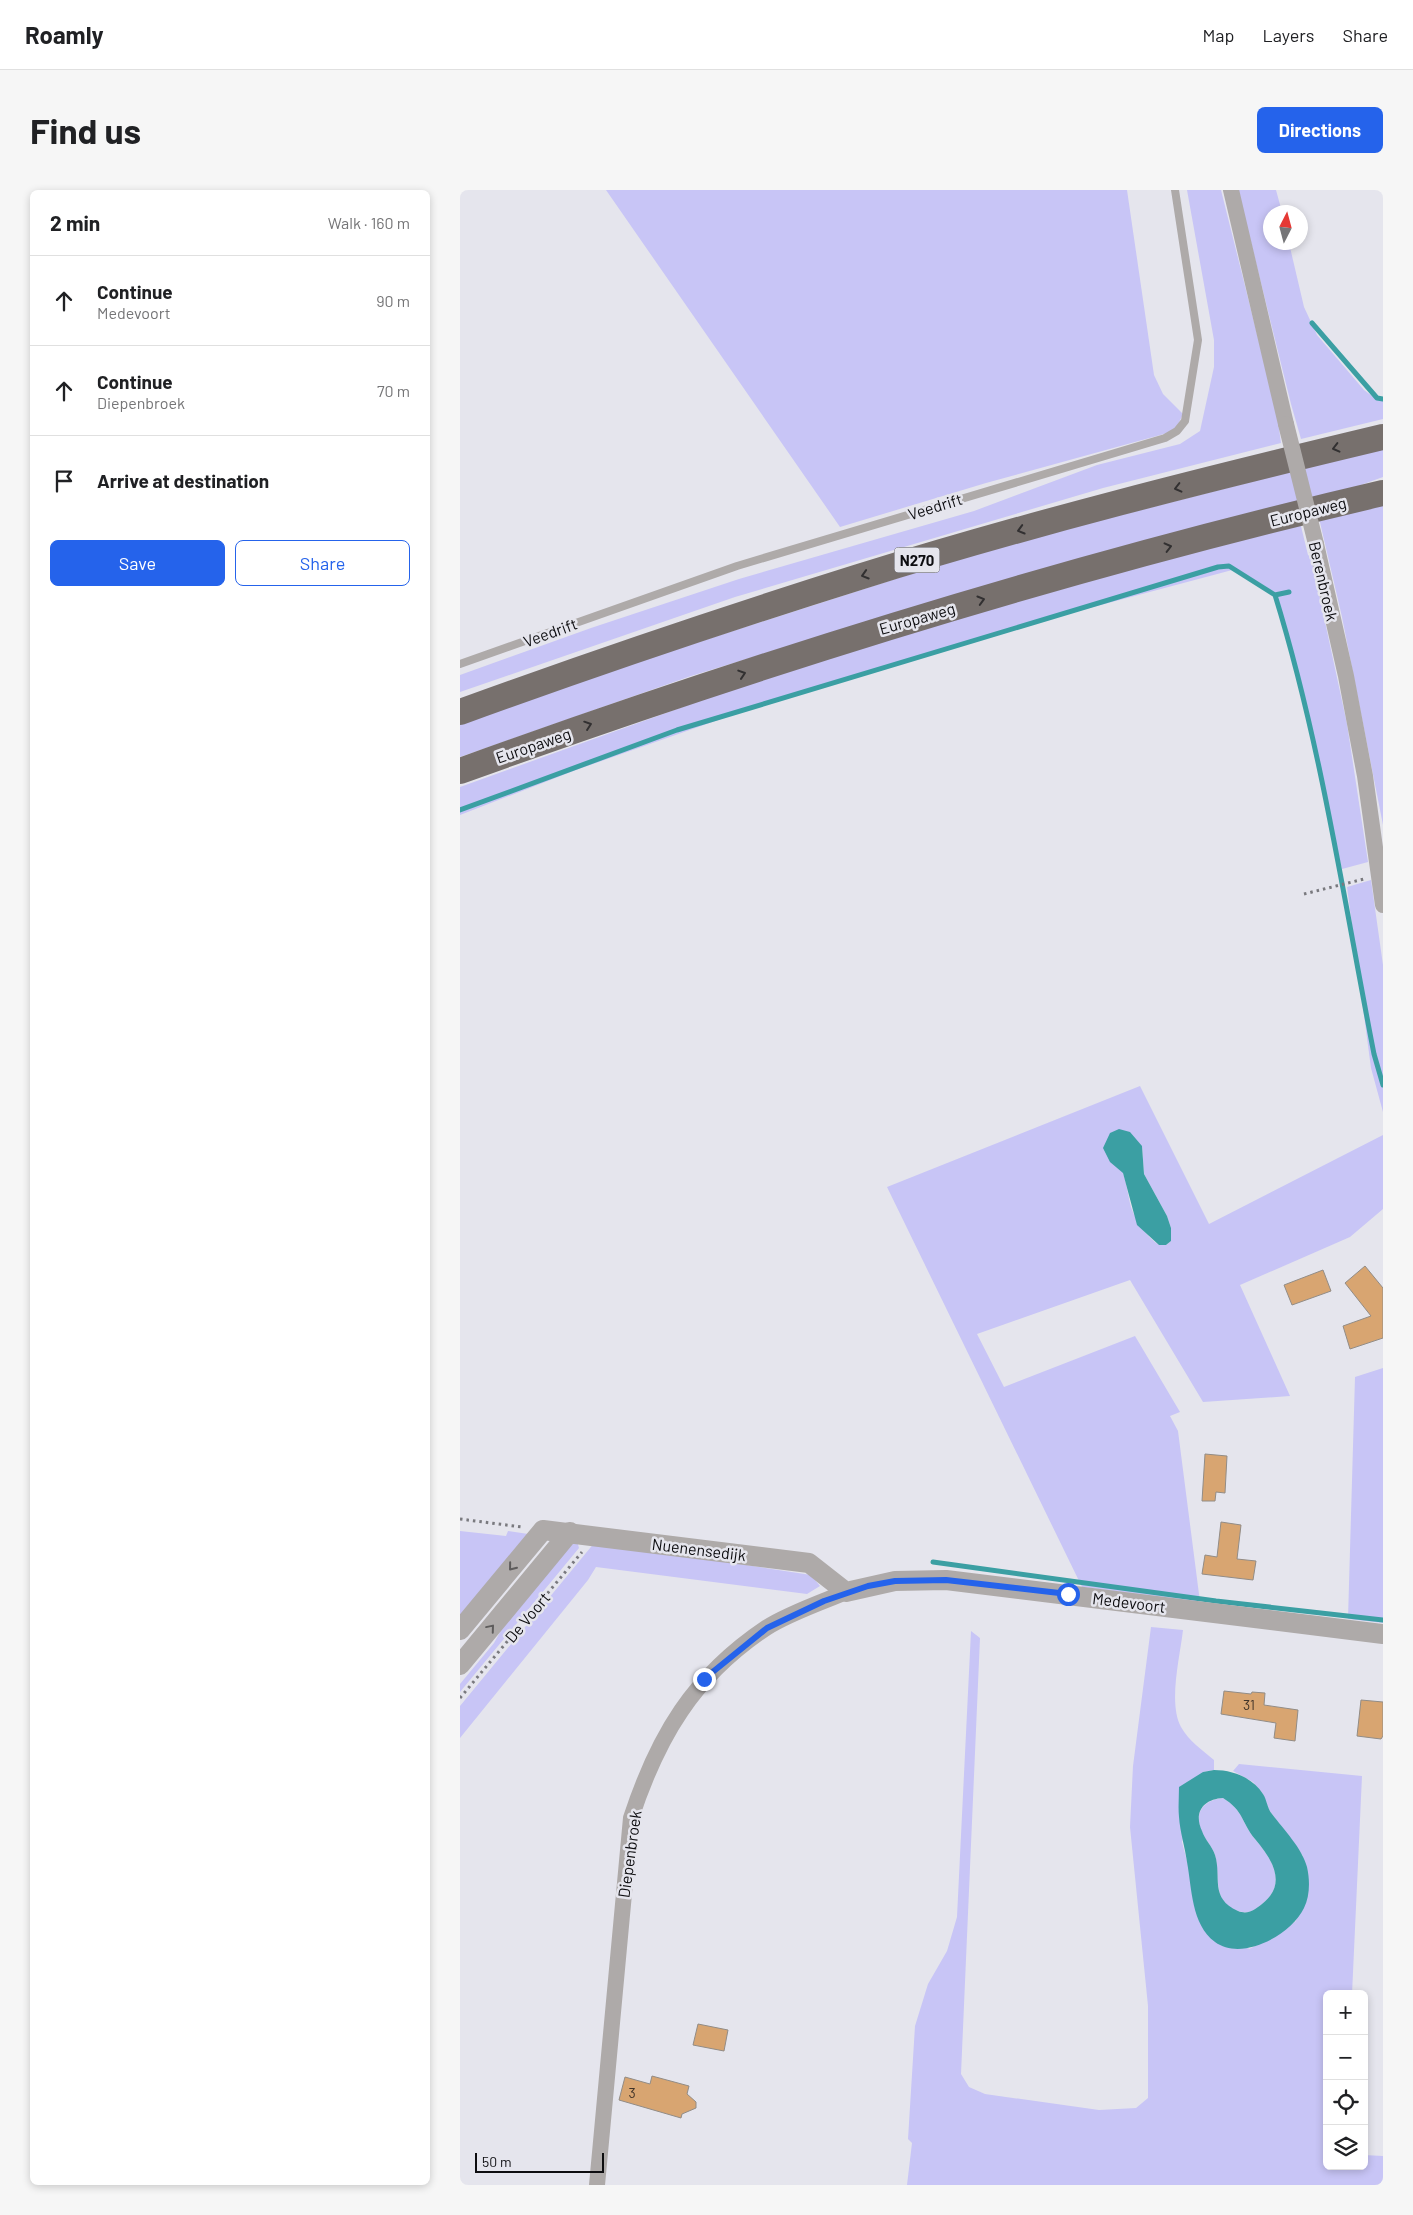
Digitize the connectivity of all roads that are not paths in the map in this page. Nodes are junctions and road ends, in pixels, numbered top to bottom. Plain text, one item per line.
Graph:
1 (1175, 190) edge
2 (1231, 190) edge
3 (1383, 437) edge
4 (1383, 493) edge
5 (460, 664) edge
6 (460, 712) edge
7 (460, 771) edge
8 (1383, 905) edge
9 (570, 1532) junction
10 (846, 1592) junction
11 (460, 1630) edge
12 (1383, 1634) edge
13 (460, 1665) edge
14 (597, 2185) edge

1 - 5 lane, Veedrift
2 - 8 street, Berenbroek, bridge
3 -> 6 highway, N270
7 -> 4 highway, Europaweg
9 - 10 street, Nuenensedijk
9 -> 11 street, Nuenensedijk
13 -> 9 street, De Voort
10 - 12 street, Medevoort
10 - 14 street, Diepenbroek

